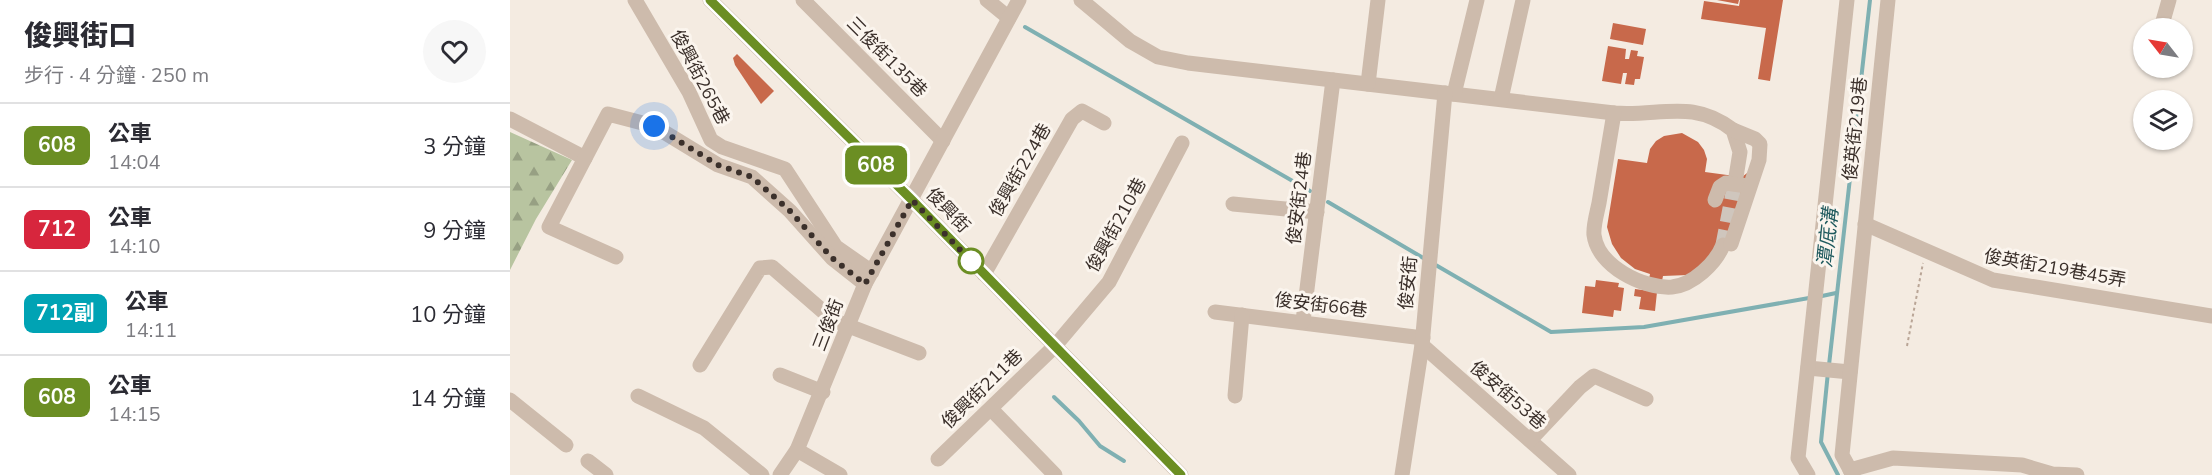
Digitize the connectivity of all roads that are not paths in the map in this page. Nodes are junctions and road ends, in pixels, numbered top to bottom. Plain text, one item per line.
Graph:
1 (635, 0) edge
2 (710, 0) edge
3 (803, 0) edge
4 (987, 0) edge
5 (1019, 0) edge
6 (1082, 0) edge
7 (1378, 0) edge
8 (1477, 0) edge
9 (1523, 0) edge
10 (1847, 0) edge
11 (1888, 0) edge
12 (2169, 0) edge
13 (1009, 18) junction
14 (2164, 18) edge
15 (1333, 80) junction
16 (1368, 84) junction
17 (1449, 93) junction
18 (1501, 99) junction
19 (1614, 113) junction
20 (510, 119) edge
21 (1104, 123) dead end
22 (1733, 130) junction
23 (943, 141) junction
24 (1182, 143) dead end
25 (585, 158) junction
26 (1736, 177) tunnel mouth
27 (1750, 186) junction
28 (912, 200) junction
29 (1715, 200) dead end
30 (1233, 204) dead end
31 (1317, 212) junction
32 (1865, 224) junction
33 (616, 257) dead end
34 (984, 274) junction
35 (869, 278) junction
36 (1215, 312) dead end
37 (1242, 315) junction
38 (2212, 316) edge
39 (1303, 321) junction
40 (847, 326) junction
41 (1422, 341) junction
42 (1054, 347) junction
43 (919, 353) dead end
44 (700, 365) dead end
45 (1808, 368) junction
46 (1850, 372) junction
47 (780, 375) dead end
48 (823, 392) junction
49 (638, 396) dead end
50 (1235, 396) dead end
51 (1646, 399) dead end
52 (510, 400) edge
53 (991, 409) junction
54 (1530, 440) junction
55 (566, 445) dead end
56 (797, 450) junction
57 (938, 459) dead end
58 (588, 461) dead end
59 (1851, 472) edge
60 (606, 475) edge
61 (762, 475) edge
62 (780, 475) edge
63 (840, 475) edge
64 (1055, 475) edge
65 (1181, 475) edge
66 (1402, 475) edge
67 (1569, 475) edge
68 (1808, 475) edge
69 (2077, 475) edge

1 - 35 street, 俊興街265巷
2 - 28 street, 俊興街
3 - 23 street, 三俊街135巷
4 - 13 street
5 - 13 street, 三俊街
6 - 15 street
7 - 16 street
8 - 17 street, 俊安街
9 - 18 street
10 - 45 street
11 - 32 street, 俊英街219巷
12 - 14 street
13 - 23 street, 三俊街
15 - 16 street
15 - 31 street, 俊安街24巷
16 - 17 street
17 - 18 street
17 - 41 street, 俊安街
18 - 19 street
19 - 22 street
19 - 27 street
20 - 25 street
21 - 34 street, 俊興街224巷
22 - 26 street
22 - 27 street
23 - 28 street, 三俊街
24 - 42 street, 俊興街210巷
25 - 33 street
25 - 35 street
27 - 29 street
28 - 34 street, 俊興街
28 - 35 street, 三俊街
30 - 31 street
31 - 39 street, 俊安街24巷
32 - 38 street, 俊英街219巷45弄
32 - 46 street, 俊英街219巷
34 - 42 street, 俊興街
35 - 40 street, 三俊街
36 - 37 street, 俊安街66巷
37 - 39 street, 俊安街66巷
37 - 50 street
39 - 41 street, 俊安街66巷
40 - 43 street
40 - 44 street
40 - 48 street, 三俊街
41 - 54 street, 俊安街53巷
41 - 66 street, 俊安街
42 - 53 street, 俊興街211巷
42 - 65 street, 俊興街
45 - 46 street
45 - 68 street
46 - 59 street, 俊英街219巷
47 - 48 street
48 - 56 street, 三俊街
49 - 61 street
51 - 54 street
52 - 55 street
53 - 57 street, 俊興街211巷
53 - 64 street
54 - 67 street, 俊安街53巷
56 - 62 street, 三俊街
56 - 63 street
58 - 60 street
59 - 69 street

